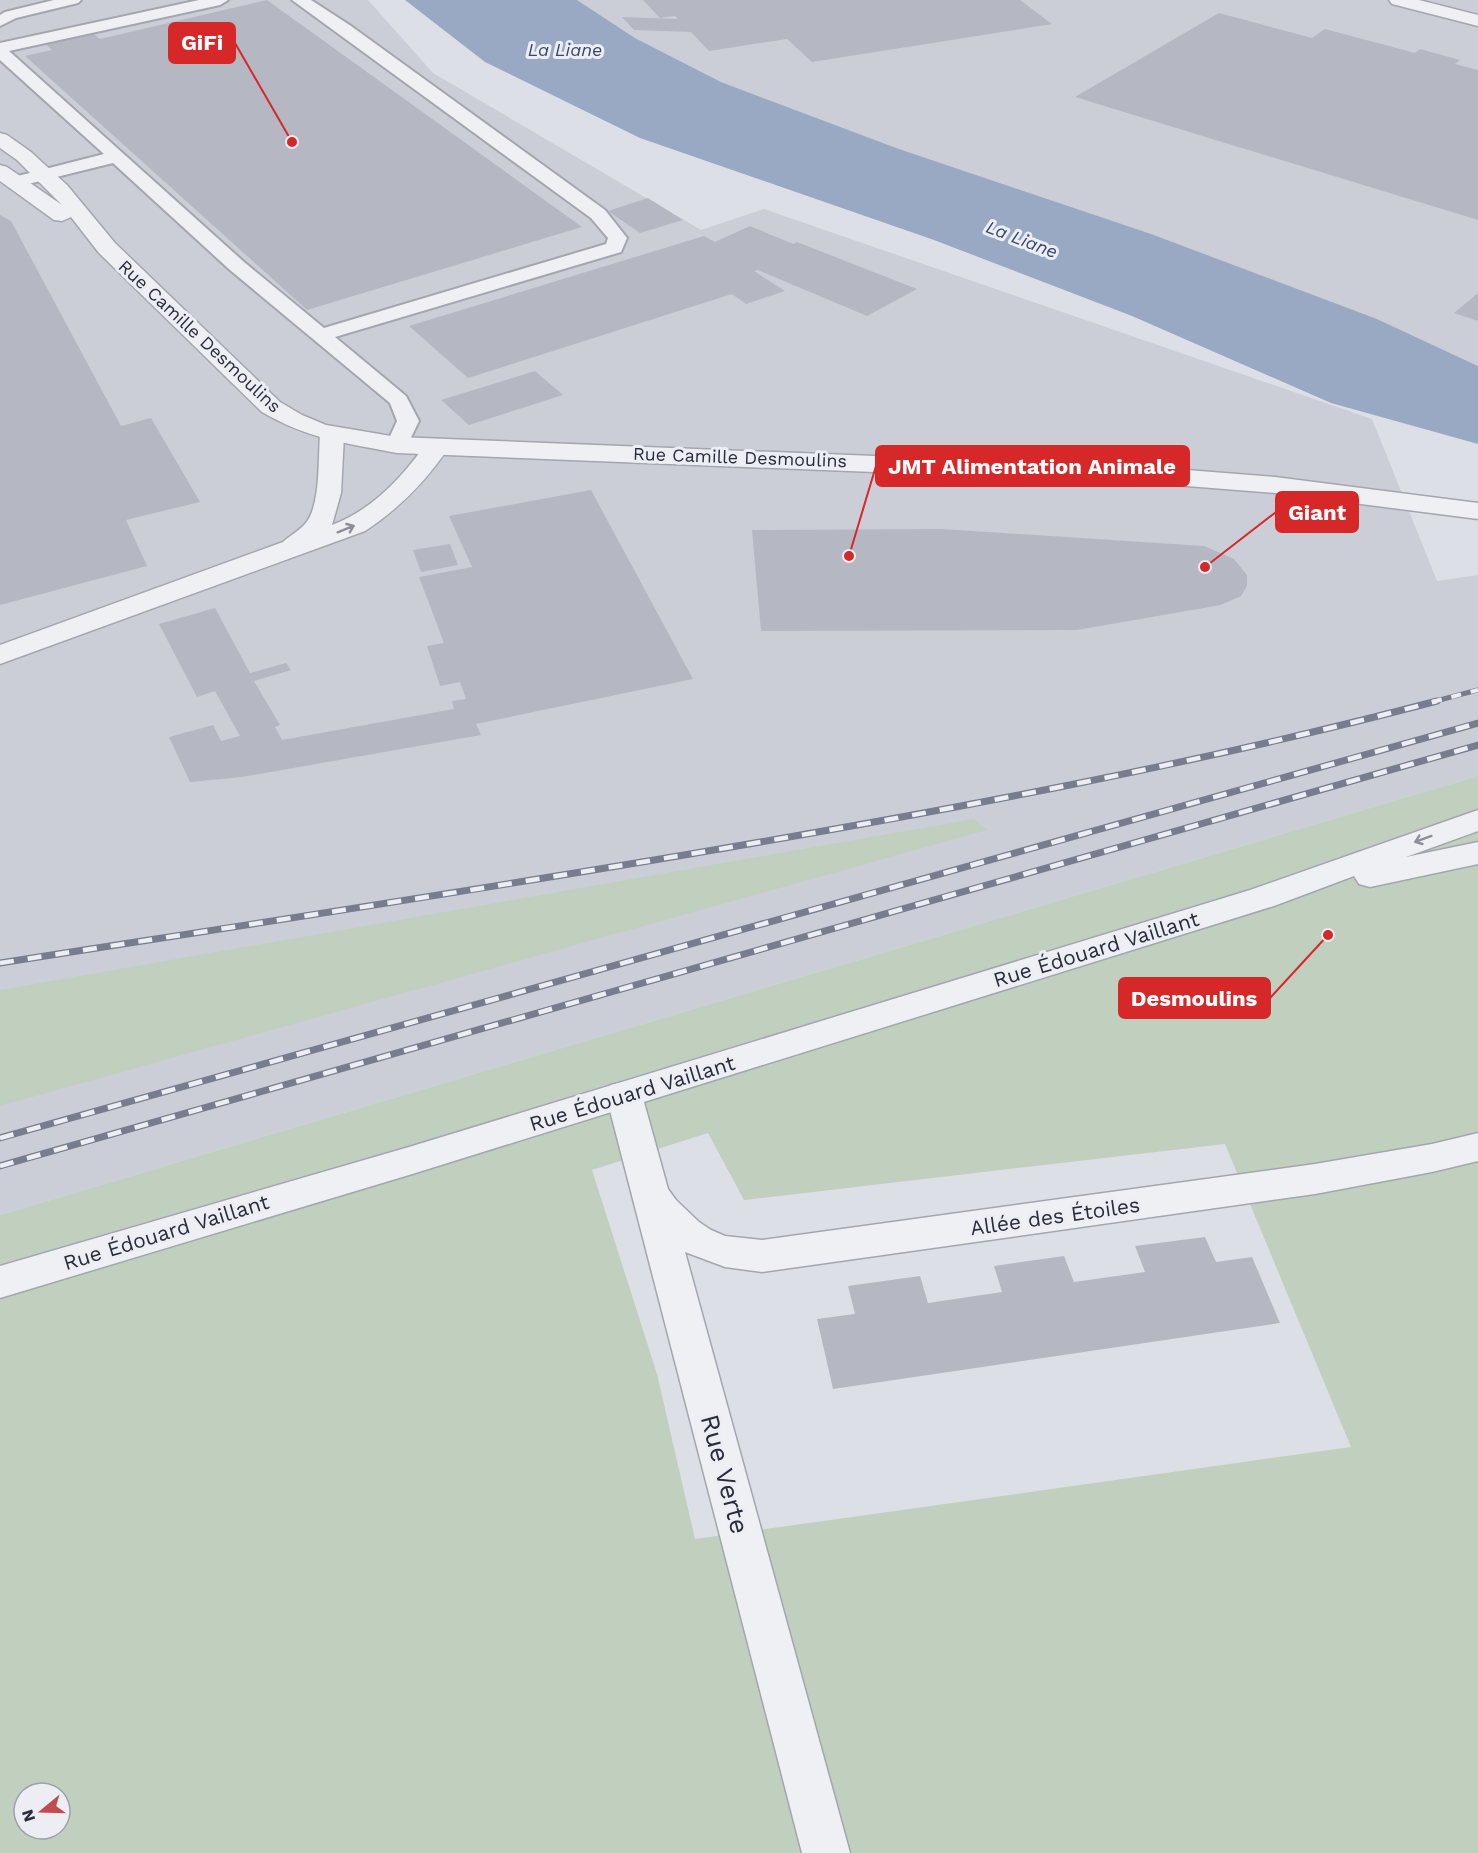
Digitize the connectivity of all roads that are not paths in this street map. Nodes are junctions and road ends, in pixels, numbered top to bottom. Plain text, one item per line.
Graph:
1 (74, 0) edge
2 (220, 0) edge
3 (300, 0) edge
4 (1398, 0) edge
5 (0, 21) edge
6 (1478, 21) edge
7 (0, 49) edge
8 (0, 139) edge
9 (118, 156) junction
10 (45, 175) junction
11 (8, 176) edge
12 (107, 248) junction
13 (320, 334) junction
14 (332, 435) junction
15 (397, 445) junction
16 (436, 447) junction
17 (1478, 511) edge
18 (291, 549) junction
19 (0, 655) edge
20 (1478, 820) edge
21 (1478, 853) edge
22 (1262, 898) junction
23 (624, 1095) junction
24 (1478, 1147) edge
25 (651, 1195) junction
26 (0, 1282) edge
27 (826, 1853) edge

1 - 5 lane
2 - 7 lane
3 - 13 lane
4 - 6 street
7 - 9 lane
8 - 10 street, Rue Camille Desmoulins
9 - 10 lane
9 - 13 lane
10 - 11 lane
10 - 12 street, Rue Camille Desmoulins
11 - 12 street, Rue Camille Desmoulins
12 - 14 street, Rue Camille Desmoulins
13 - 15 lane
14 - 15 street, Rue Camille Desmoulins
14 - 18 street
15 - 16 street, Rue Camille Desmoulins
16 - 17 street, Rue Camille Desmoulins
18 -> 16 street
18 - 19 street
20 -> 22 street, Rue Édouard Vaillant
21 - 22 street, Rue Édouard Vaillant
22 - 23 street, Rue Édouard Vaillant
23 - 25 street, Rue Verte
23 - 26 street, Rue Édouard Vaillant
24 - 25 street, Allée des Étoiles
25 - 27 street, Rue Verte

